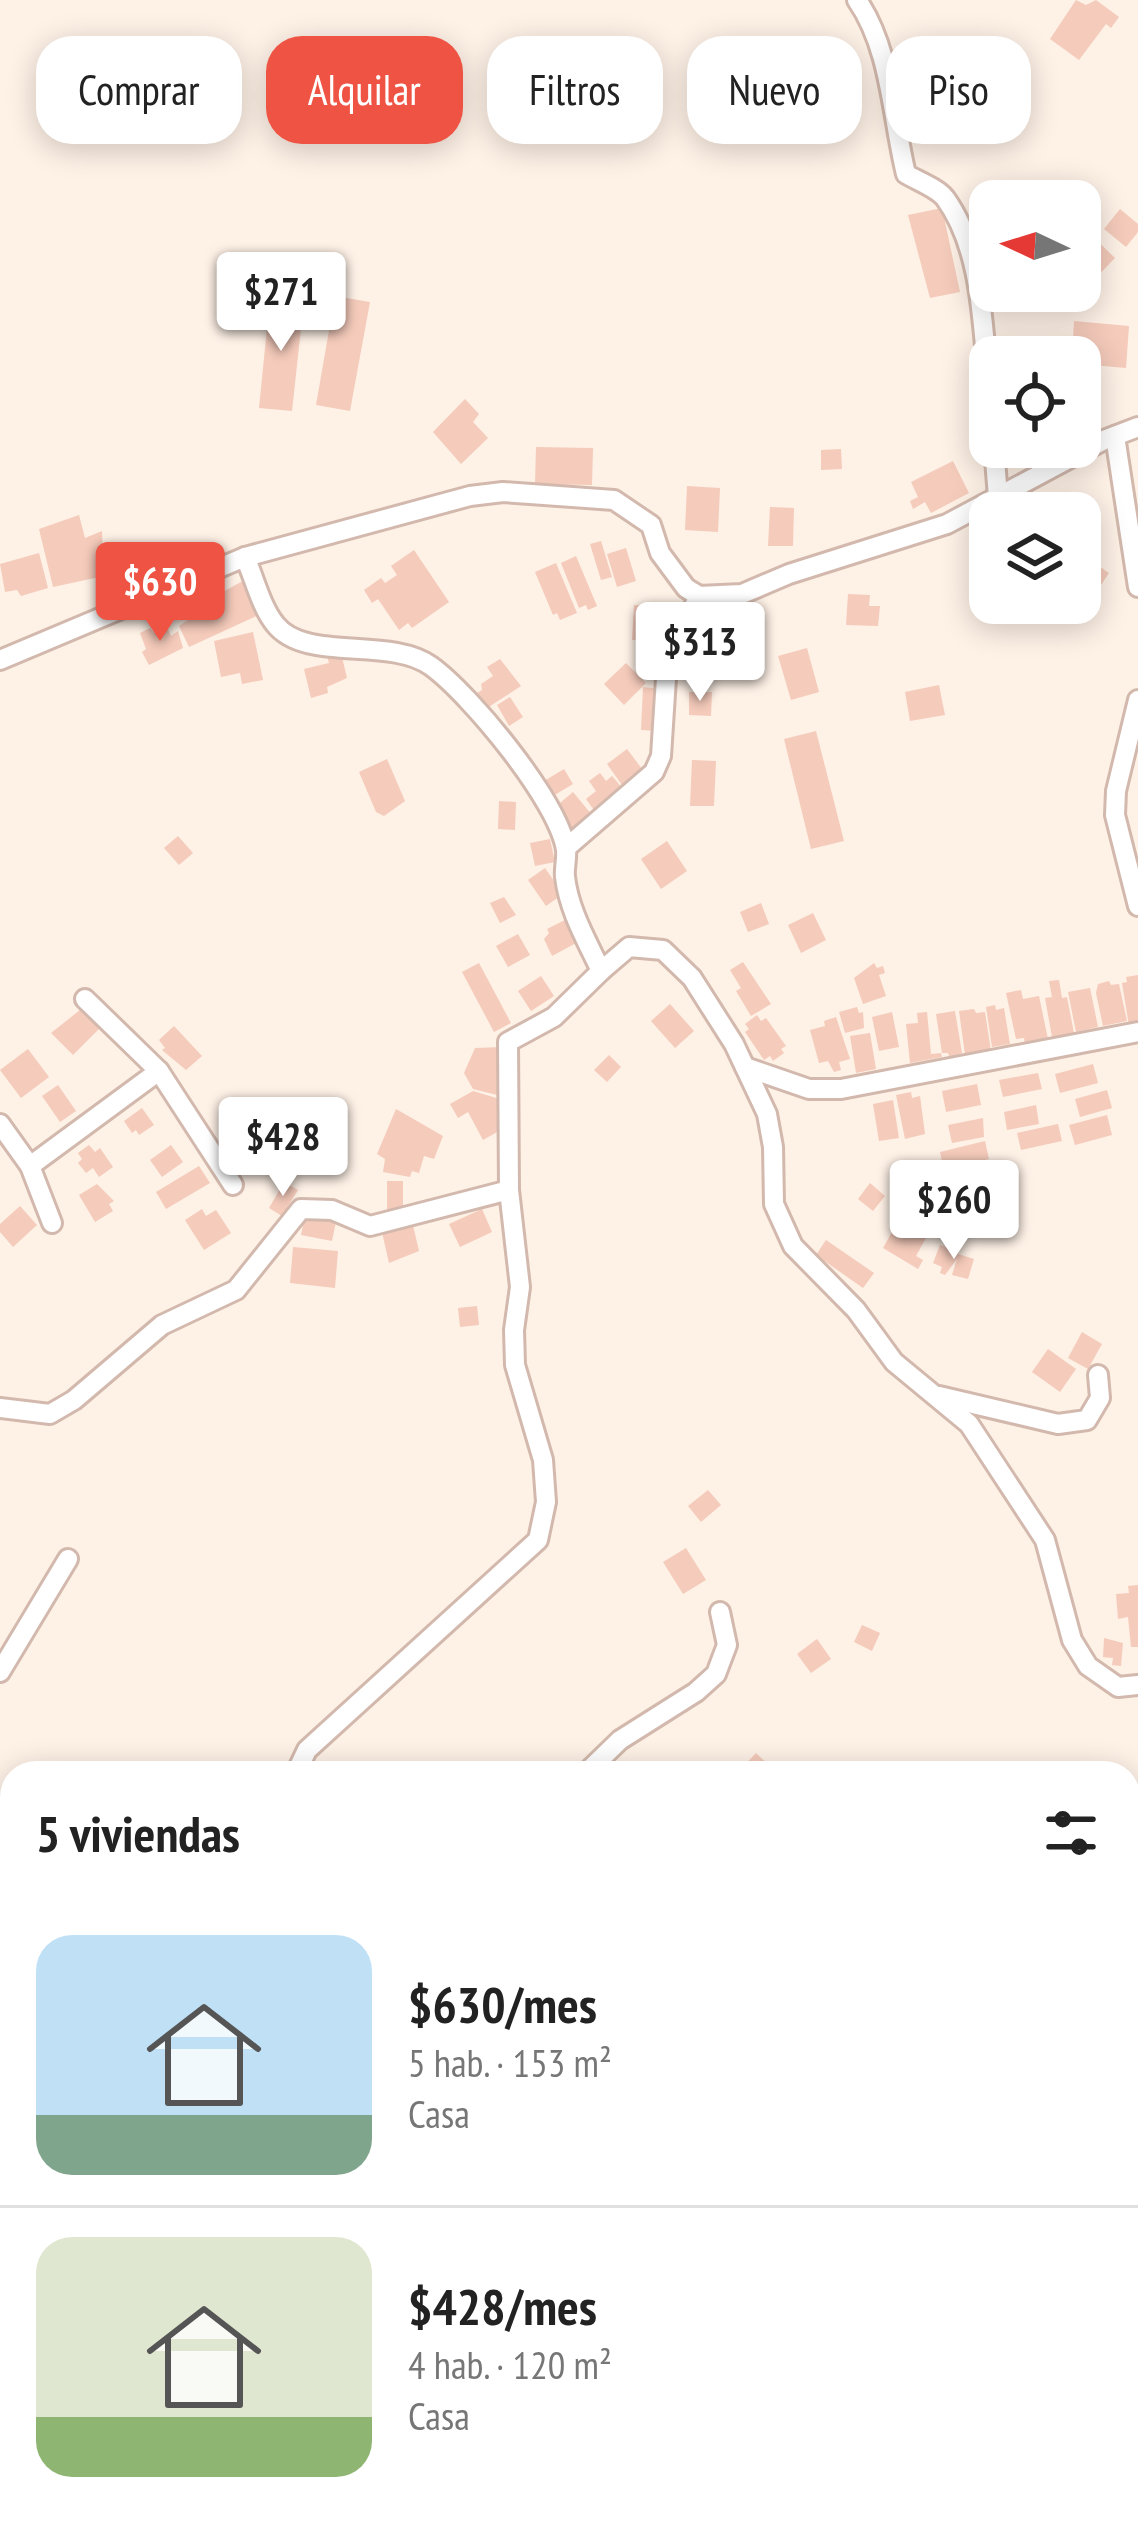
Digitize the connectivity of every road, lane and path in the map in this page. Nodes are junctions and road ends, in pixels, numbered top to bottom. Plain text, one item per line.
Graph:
1 (857, 0) edge
2 (983, 336) edge
3 (1138, 427) edge
4 (1115, 436) junction
5 (1008, 492) edge
6 (969, 512) edge
7 (245, 557) junction
8 (1138, 587) edge
9 (699, 596) junction
10 (0, 660) edge
11 (1138, 700) edge
12 (566, 848) junction
13 (1138, 906) edge
14 (601, 971) junction
15 (85, 999) dead end
16 (1138, 1031) edge
17 (745, 1067) junction
18 (159, 1071) junction
19 (0, 1124) edge
20 (30, 1166) junction
21 (233, 1186) dead end
22 (509, 1190) junction
23 (52, 1222) dead end
24 (1098, 1375) dead end
25 (935, 1395) junction
26 (0, 1408) edge
27 (68, 1558) dead end
28 (721, 1612) dead end
29 (0, 1672) edge
30 (1138, 1685) edge
31 (302, 1761) edge
32 (598, 1761) edge

1 - 2 street
3 - 4 street
4 - 5 street
4 - 8 street
6 - 9 street
7 - 9 street
7 - 10 street
7 - 12 street
9 - 12 street
11 - 13 street
12 - 14 street
14 - 17 street
14 - 22 street
15 - 18 street
16 - 17 street
17 - 25 street
18 - 20 street
18 - 21 street
19 - 20 street
20 - 23 street
22 - 26 street
22 - 31 street
24 - 25 street
25 - 30 street
27 - 29 street
28 - 32 street

